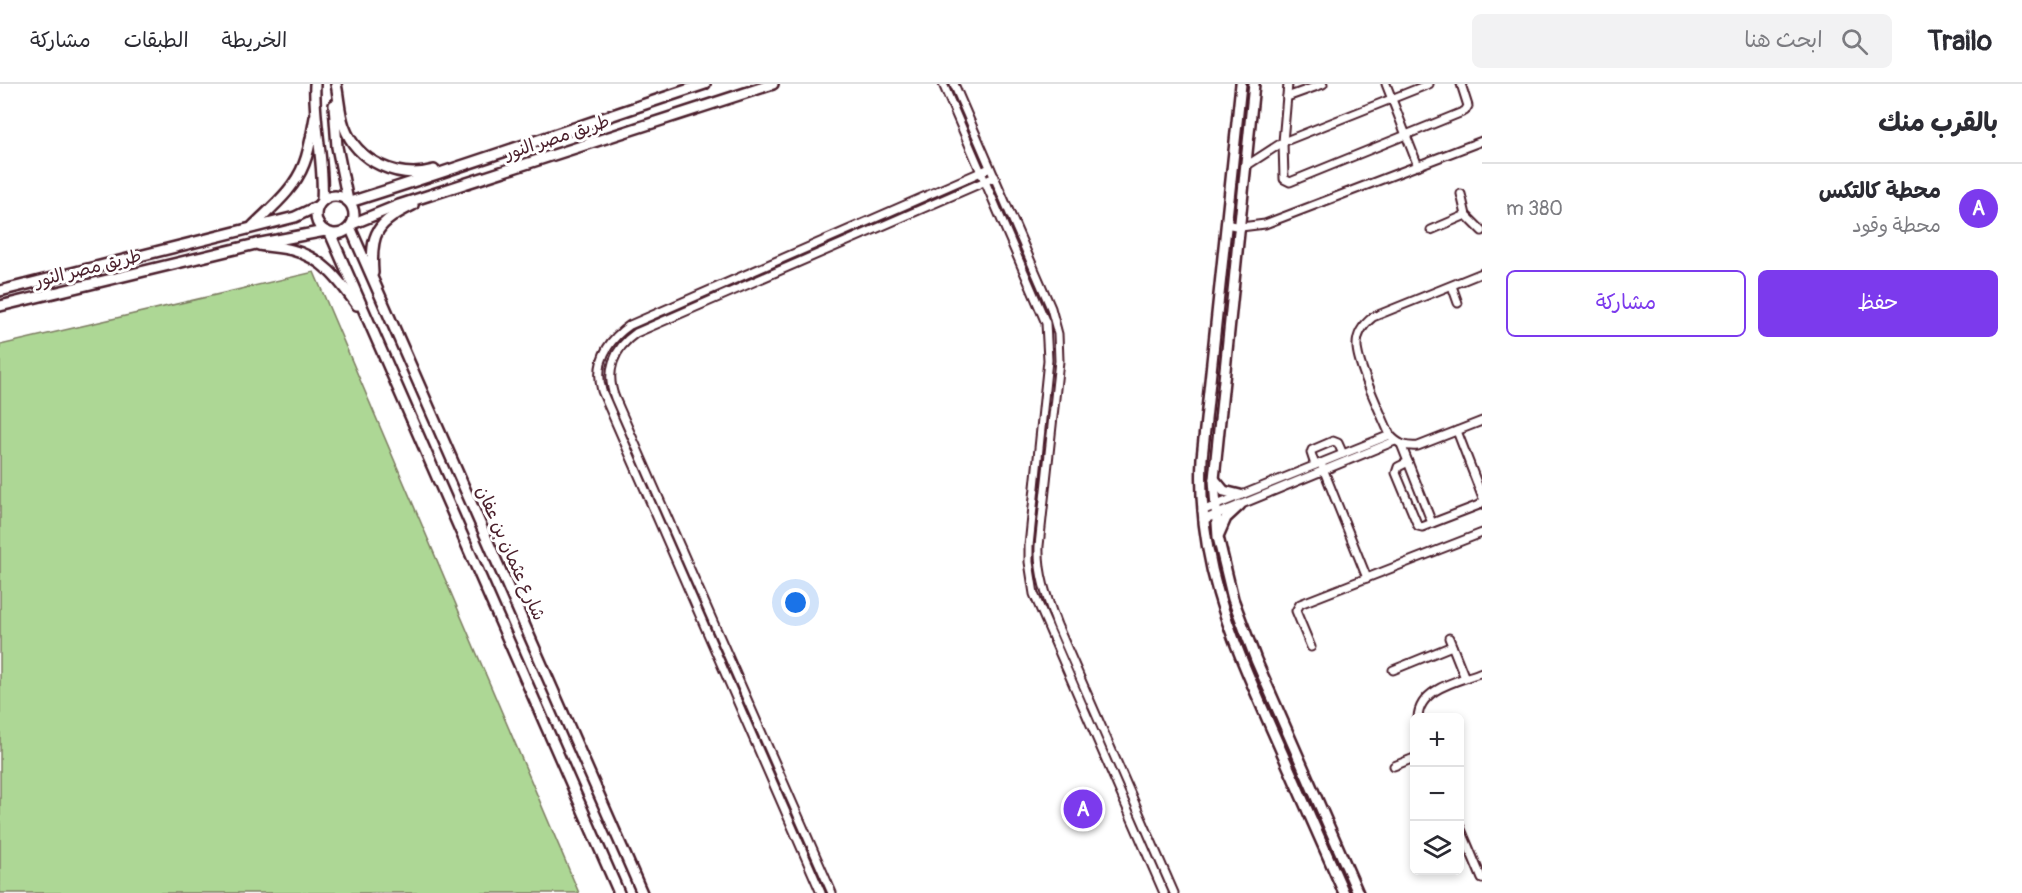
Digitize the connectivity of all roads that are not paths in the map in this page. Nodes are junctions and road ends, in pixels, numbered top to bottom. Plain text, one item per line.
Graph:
1 (315, 84) edge
2 (336, 84) edge
3 (705, 84) edge
4 (773, 84) edge
5 (943, 84) edge
6 (954, 84) edge
7 (1241, 84) edge
8 (1254, 84) edge
9 (1288, 84) edge
10 (1323, 84) edge
11 (1386, 84) edge
12 (1429, 84) edge
13 (1461, 84) edge
14 (1287, 98) junction
15 (1392, 98) junction
16 (315, 117) junction
17 (550, 135) junction
18 (1406, 135) junction
19 (1482, 141) edge
20 (1283, 142) junction
21 (555, 155) junction
22 (1246, 166) junction
23 (1418, 166) junction
24 (460, 167) junction
25 (990, 168) junction
26 (981, 172) junction
27 (995, 177) junction
28 (985, 182) junction
29 (440, 192) junction
30 (1461, 194) dead end
31 (349, 201) junction
32 (320, 203) junction
33 (1466, 215) junction
34 (1226, 224) junction
35 (351, 225) junction
36 (252, 226) junction
37 (1240, 227) junction
38 (1431, 230) dead end
39 (1482, 231) edge
40 (327, 232) junction
41 (256, 244) junction
42 (1482, 273) edge
43 (374, 281) junction
44 (1452, 286) junction
45 (0, 291) edge
46 (1458, 303) dead end
47 (0, 306) edge
48 (368, 322) junction
49 (1482, 421) edge
50 (1457, 431) junction
51 (1390, 435) junction
52 (1398, 443) junction
53 (1343, 454) junction
54 (1408, 462) junction
55 (1320, 466) junction
56 (1214, 479) junction
57 (1482, 496) edge
58 (1240, 500) junction
59 (1482, 502) edge
60 (1215, 510) junction
61 (1202, 515) junction
62 (1432, 522) junction
63 (1482, 532) edge
64 (1218, 537) junction
65 (1366, 578) junction
66 (1449, 638) dead end
67 (1452, 646) junction
68 (1311, 647) dead end
69 (1393, 670) dead end
70 (1482, 672) edge
71 (1465, 678) junction
72 (1418, 713) edge
73 (1410, 760) edge
74 (1394, 766) dead end
75 (1464, 836) edge
76 (1482, 879) edge
77 (619, 893) edge
78 (642, 893) edge
79 (821, 893) edge
80 (832, 893) edge
81 (1164, 893) edge
82 (1174, 893) edge
83 (1344, 893) edge
84 (1358, 893) edge

1 - 16 street
2 - 24 street
2 - 31 street
3 - 17 street, طريق مصر النور
4 - 21 street, طريق مصر النور
5 - 26 street
6 - 25 street
7 - 34 street
8 - 22 street
9 - 14 street
10 - 14 street
11 - 15 street
12 - 15 street
13 - 18 street
14 - 20 street
15 - 18 street
15 - 20 street
16 - 32 street
16 - 36 street
17 - 21 street
17 - 24 street, طريق مصر النور
18 - 20 street
18 - 23 street
19 - 23 street
20 - 22 street
21 - 29 street, طريق مصر النور
22 - 37 street
23 - 37 street
24 - 31 street, طريق مصر النور
25 - 26 street
25 - 27 street
26 - 28 street
26 - 79 street
27 - 28 street
27 - 82 street
28 - 80 street
28 - 81 street
29 - 35 street, طريق مصر النور
29 - 43 street
30 - 33 street
31 - 32 street
31 - 35 street
32 - 36 street, طريق مصر النور
32 - 40 street
33 - 38 street
33 - 39 street
34 - 37 street
34 - 61 street
35 - 40 street
35 - 43 street, شارع عثمان بن عفان
36 - 45 street, طريق مصر النور
37 - 56 street
40 - 41 street, طريق مصر النور
40 - 48 street, شارع عثمان بن عفان
41 - 47 street, طريق مصر النور
41 - 48 street
42 - 44 street
43 - 78 street, شارع عثمان بن عفان
44 - 46 street
44 - 51 street
48 - 77 street, شارع عثمان بن عفان
49 - 50 street
50 - 52 street
50 - 57 street
51 - 52 street
51 - 53 street
52 - 54 street
52 - 55 street
53 - 55 street
53 - 55 street
54 - 62 street
54 - 62 street
55 - 58 street
55 - 65 street
56 - 58 street
56 - 60 street
58 - 60 street
58 - 64 street
59 - 62 street
60 - 61 street
60 - 64 street
61 - 83 street
63 - 65 street
64 - 84 street
65 - 68 street
66 - 67 street
67 - 69 street
67 - 71 street
70 - 71 street
71 - 72 street
73 - 74 street
75 - 76 street

